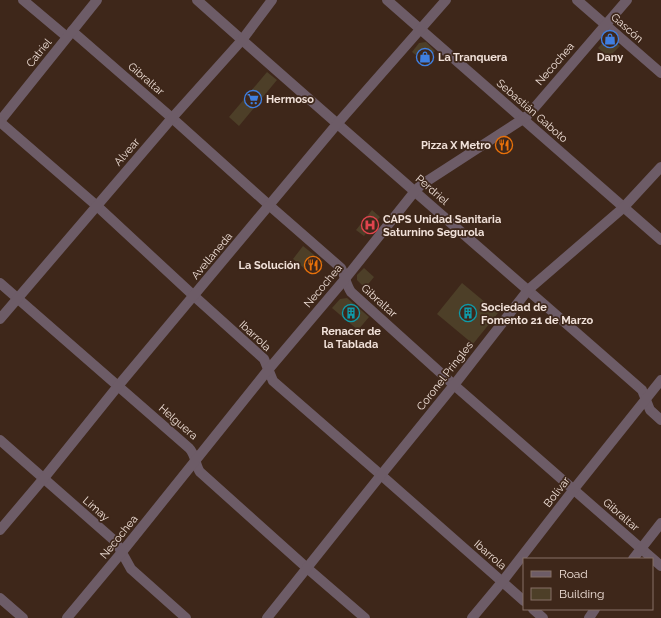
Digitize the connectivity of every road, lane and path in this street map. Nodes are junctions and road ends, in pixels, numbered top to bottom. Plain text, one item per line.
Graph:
1 (23, 0) edge
2 (97, 0) edge
3 (197, 0) edge
4 (272, 0) edge
5 (387, 0) edge
6 (446, 0) edge
7 (577, 0) edge
8 (627, 0) edge
9 (605, 25) junction
10 (421, 29) junction
11 (70, 34) junction
12 (242, 40) junction
13 (661, 73) edge
14 (172, 118) junction
15 (523, 119) junction
16 (0, 122) edge
17 (338, 124) junction
18 (661, 167) edge
19 (415, 191) junction
20 (97, 206) junction
21 (270, 206) junction
22 (624, 208) junction
23 (661, 240) edge
24 (345, 279) junction
25 (0, 283) edge
26 (528, 290) junction
27 (194, 296) junction
28 (18, 298) junction
29 (0, 319) edge
30 (268, 370) junction
31 (661, 380) edge
32 (454, 385) junction
33 (118, 386) junction
34 (646, 400) junction
35 (661, 420) edge
36 (0, 440) edge
37 (196, 461) junction
38 (381, 475) junction
39 (44, 478) junction
40 (574, 489) junction
41 (661, 523) edge
42 (0, 530) edge
43 (641, 549) junction
44 (122, 552) junction
45 (635, 558) edge
46 (652, 558) edge
47 (653, 559) edge
48 (661, 566) edge
49 (307, 568) junction
50 (502, 582) junction
51 (0, 598) edge
52 (523, 600) edge
53 (534, 610) edge
54 (595, 610) edge
55 (23, 618) edge
56 (67, 618) edge
57 (186, 618) edge
58 (267, 618) edge
59 (365, 618) edge
60 (472, 618) edge
61 (543, 618) edge
62 (589, 618) edge

1 - 11 street, Gibraltar
2 - 11 street, Catriel
3 - 12 street, Perdriel
4 - 12 street, Alvear
5 - 10 street, Sebastián Gaboto
6 - 10 street, Avellaneda
7 - 9 street, Gascón
8 - 9 street, Necochea
9 - 13 street, Gascón
9 - 15 street, Necochea
10 - 15 street, Sebastián Gaboto
10 - 17 street, Avellaneda
11 - 14 street, Gibraltar
11 - 16 street, Catriel
12 - 14 street, Alvear
12 - 17 street, Perdriel
14 - 20 street, Alvear
14 - 21 street, Gibraltar
15 - 19 street, Necochea
15 - 22 street, Sebastián Gaboto
16 - 20 street, Ibarrola
17 - 19 street, Perdriel
17 - 21 street, Avellaneda
18 - 22 street, Coronel Pringles
19 - 24 street, Necochea
19 - 26 street, Perdriel
20 - 27 street, Ibarrola
20 - 28 street, Alvear
21 - 24 street, Gibraltar
21 - 27 street, Avellaneda
22 - 23 street, Sebastián Gaboto
22 - 26 street, Coronel Pringles
24 - 30 street, Necochea
24 - 32 street, Gibraltar
25 - 28 street, Helguera
26 - 32 street, Coronel Pringles
26 - 34 street, Perdriel
27 - 30 street, Ibarrola
27 - 33 street, Avellaneda
28 - 29 street, Alvear
28 - 33 street, Helguera
30 - 37 street, Necochea
30 - 38 street, Ibarrola
31 - 34 street, Bolívar
32 - 38 street, Coronel Pringles
32 - 40 street, Gibraltar
33 - 37 street, Helguera
33 - 39 street, Avellaneda
34 - 35 street, Perdriel
34 - 40 street, Bolívar
36 - 39 street, Limay
37 - 44 street, Necochea
37 - 49 street, Helguera
38 - 49 street, Coronel Pringles
38 - 50 street, Ibarrola
39 - 42 street, Avellaneda
39 - 44 street, Limay
40 - 43 street, Gibraltar
40 - 50 street, Bolívar
41 - 43 street
43 - 45 street
43 - 46 street, Gibraltar
44 - 56 street, Necochea
44 - 57 street, Limay
47 - 48 street, Gibraltar
49 - 58 street, Coronel Pringles
49 - 59 street, Helguera
50 - 52 street, Ibarrola
50 - 60 street, Bolívar
51 - 55 street
53 - 61 street
54 - 62 street

